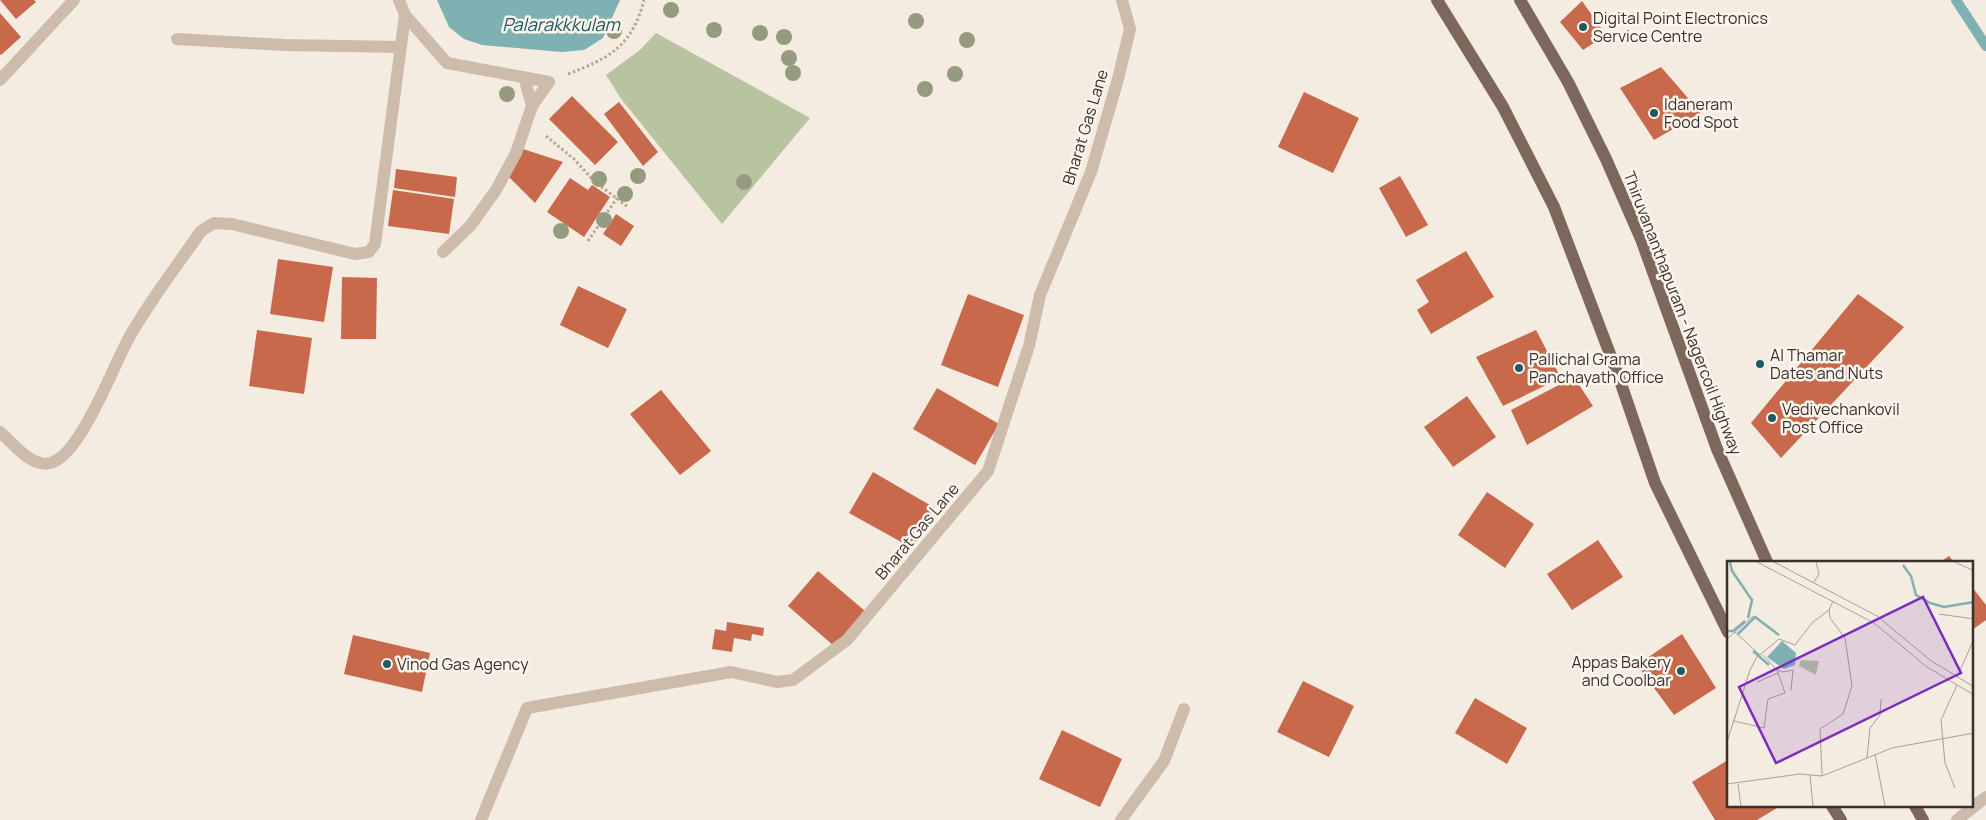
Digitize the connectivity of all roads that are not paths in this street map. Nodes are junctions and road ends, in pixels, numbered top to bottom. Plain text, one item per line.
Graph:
1 (74, 0) edge
2 (399, 0) edge
3 (1122, 0) edge
4 (1437, 0) edge
5 (1520, 0) edge
6 (405, 15) junction
7 (177, 39) dead end
8 (401, 47) junction
9 (524, 77) junction
10 (0, 80) edge
11 (532, 106) junction
12 (443, 252) dead end
13 (0, 432) edge
14 (1767, 561) edge
15 (1727, 630) edge
16 (1184, 710) dead end
17 (1986, 797) edge
18 (1974, 807) edge
19 (1833, 808) edge
20 (1916, 808) edge
21 (1972, 808) edge
22 (481, 820) edge
23 (1121, 820) edge
24 (1841, 820) edge
25 (1923, 820) edge
26 (1957, 820) edge

1 - 10 street
2 - 6 street
3 - 22 street, Bharat Gas Lane
4 - 15 main road
5 - 14 main road, Thiruvananthapuram - Nagercoil Highway
6 - 8 street
6 - 9 street
7 - 8 street
8 - 13 street
9 - 11 street
9 - 11 street
11 - 12 street
16 - 23 street
17 - 18 street
19 - 24 main road
20 - 25 main road
21 - 26 street

